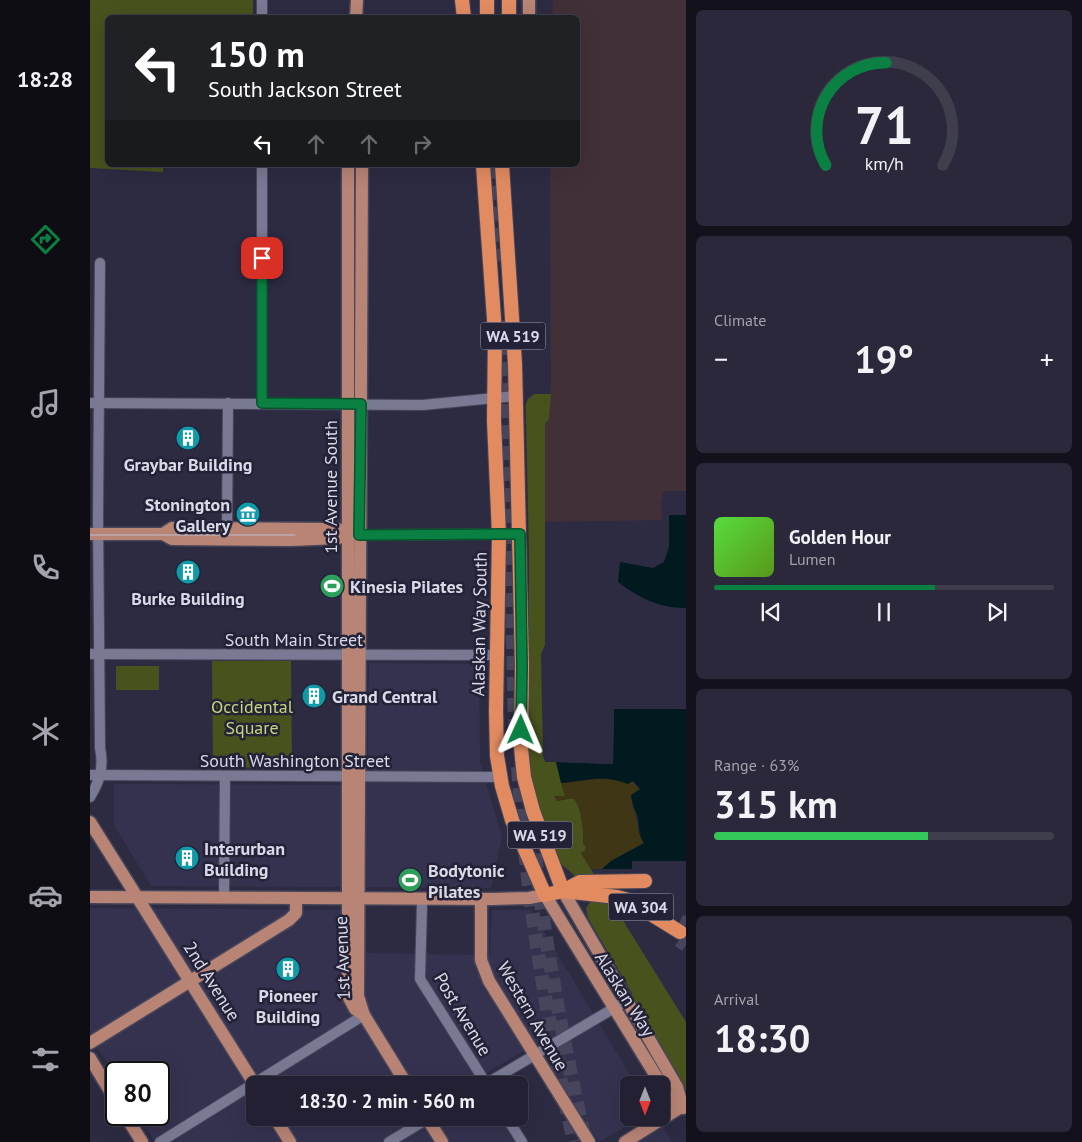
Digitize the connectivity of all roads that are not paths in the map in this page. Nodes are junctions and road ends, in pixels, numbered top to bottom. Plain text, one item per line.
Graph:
1 (262, 0) edge
2 (357, 0) edge
3 (462, 0) edge
4 (486, 0) edge
5 (509, 0) edge
6 (529, 0) edge
7 (262, 15) edge
8 (356, 15) edge
9 (464, 15) edge
10 (487, 15) edge
11 (509, 15) edge
12 (529, 15) edge
13 (262, 167) edge
14 (348, 167) edge
15 (362, 167) edge
16 (483, 167) edge
17 (502, 167) edge
18 (100, 263) dead end
19 (515, 396) junction
20 (494, 400) junction
21 (95, 403) edge
22 (228, 403) junction
23 (262, 403) junction
24 (354, 404) junction
25 (227, 533) junction
26 (94, 534) edge
27 (520, 534) junction
28 (354, 535) junction
29 (499, 535) junction
30 (90, 654) edge
31 (101, 654) junction
32 (354, 655) junction
33 (498, 655) junction
34 (90, 775) edge
35 (101, 775) junction
36 (224, 776) junction
37 (353, 776) junction
38 (501, 777) junction
39 (90, 797) edge
40 (90, 822) edge
41 (646, 881) dead end
42 (563, 891) junction
43 (545, 895) junction
44 (90, 897) edge
45 (138, 897) junction
46 (224, 897) junction
47 (296, 898) junction
48 (353, 898) junction
49 (420, 898) junction
50 (481, 898) junction
51 (680, 931) tunnel mouth
52 (191, 981) junction
53 (626, 1001) junction
54 (614, 1009) junction
55 (364, 1015) junction
56 (90, 1043) edge
57 (534, 1056) junction
58 (90, 1058) edge
59 (249, 1076) edge
60 (269, 1076) edge
61 (401, 1076) edge
62 (480, 1076) edge
63 (501, 1076) edge
64 (105, 1083) edge
65 (246, 1090) edge
66 (685, 1108) edge
67 (132, 1126) edge
68 (280, 1126) edge
69 (415, 1126) edge
70 (433, 1126) edge
71 (512, 1126) edge
72 (142, 1142) edge
73 (160, 1142) edge
74 (290, 1142) edge
75 (388, 1142) edge
76 (442, 1142) edge
77 (522, 1142) edge
78 (589, 1142) edge
79 (624, 1142) edge

1 - 7 street
2 - 8 main road
3 - 9 highway
4 - 10 highway
5 - 11 highway
6 - 12 main road
13 - 23 street
14 - 24 main road, 1st Avenue South
15 - 24 main road, 1st Avenue South
16 - 20 highway, Alaskan Way South / WA 519
17 - 19 highway, WA 519
18 - 21 street
19 - 20 street
19 - 27 highway, WA 519
20 - 24 street
20 - 29 highway, Alaskan Way South / WA 519
21 - 22 street
21 - 26 street
22 - 23 street
22 - 25 street
23 - 24 street
24 - 28 main road, 1st Avenue South
25 - 26 main road
25 - 28 main road
26 - 31 street
27 - 29 street
27 - 42 highway, WA 519
28 - 29 street
28 - 32 main road, 1st Avenue South
29 - 33 highway, Alaskan Way South / WA 519
30 - 31 street, South Main Street
31 - 32 street, South Main Street
31 - 35 street
32 - 33 street, South Main Street
32 - 37 main road, 1st Avenue South
33 - 38 highway, Alaskan Way South / WA 519
34 - 35 street, South Washington Street
35 - 36 street, South Washington Street
35 - 39 street
36 - 37 street, South Washington Street
36 - 46 street
37 - 38 street, South Washington Street
37 - 48 main road, 1st Avenue South
38 - 43 highway, Alaskan Way South / WA 519
40 - 45 main road, 2nd Avenue
41 - 42 highway, WA 304
42 - 43 highway, WA 304
42 - 51 highway, WA 304
42 - 53 main road, Alaskan Way
43 - 50 main road
43 - 54 main road, Alaskan Way
44 - 45 main road
45 - 46 main road
45 - 52 main road, 2nd Avenue
46 - 47 main road
47 - 48 main road
47 - 52 main road
48 - 49 main road
48 - 55 main road, 1st Avenue
49 - 50 main road
49 - 62 street, Post Avenue
50 - 57 main road, Western Avenue
52 - 56 main road
52 - 59 main road, 2nd Avenue
53 - 54 street
53 - 66 main road, Alaskan Way
54 - 57 street
54 - 66 main road, Alaskan Way
55 - 60 street
55 - 61 main road, 1st Avenue
57 - 63 street
57 - 78 main road, Western Avenue
58 - 64 main road
65 - 73 street
66 - 79 main road
67 - 72 main road
68 - 74 main road
69 - 75 street
70 - 76 main road
71 - 77 street

